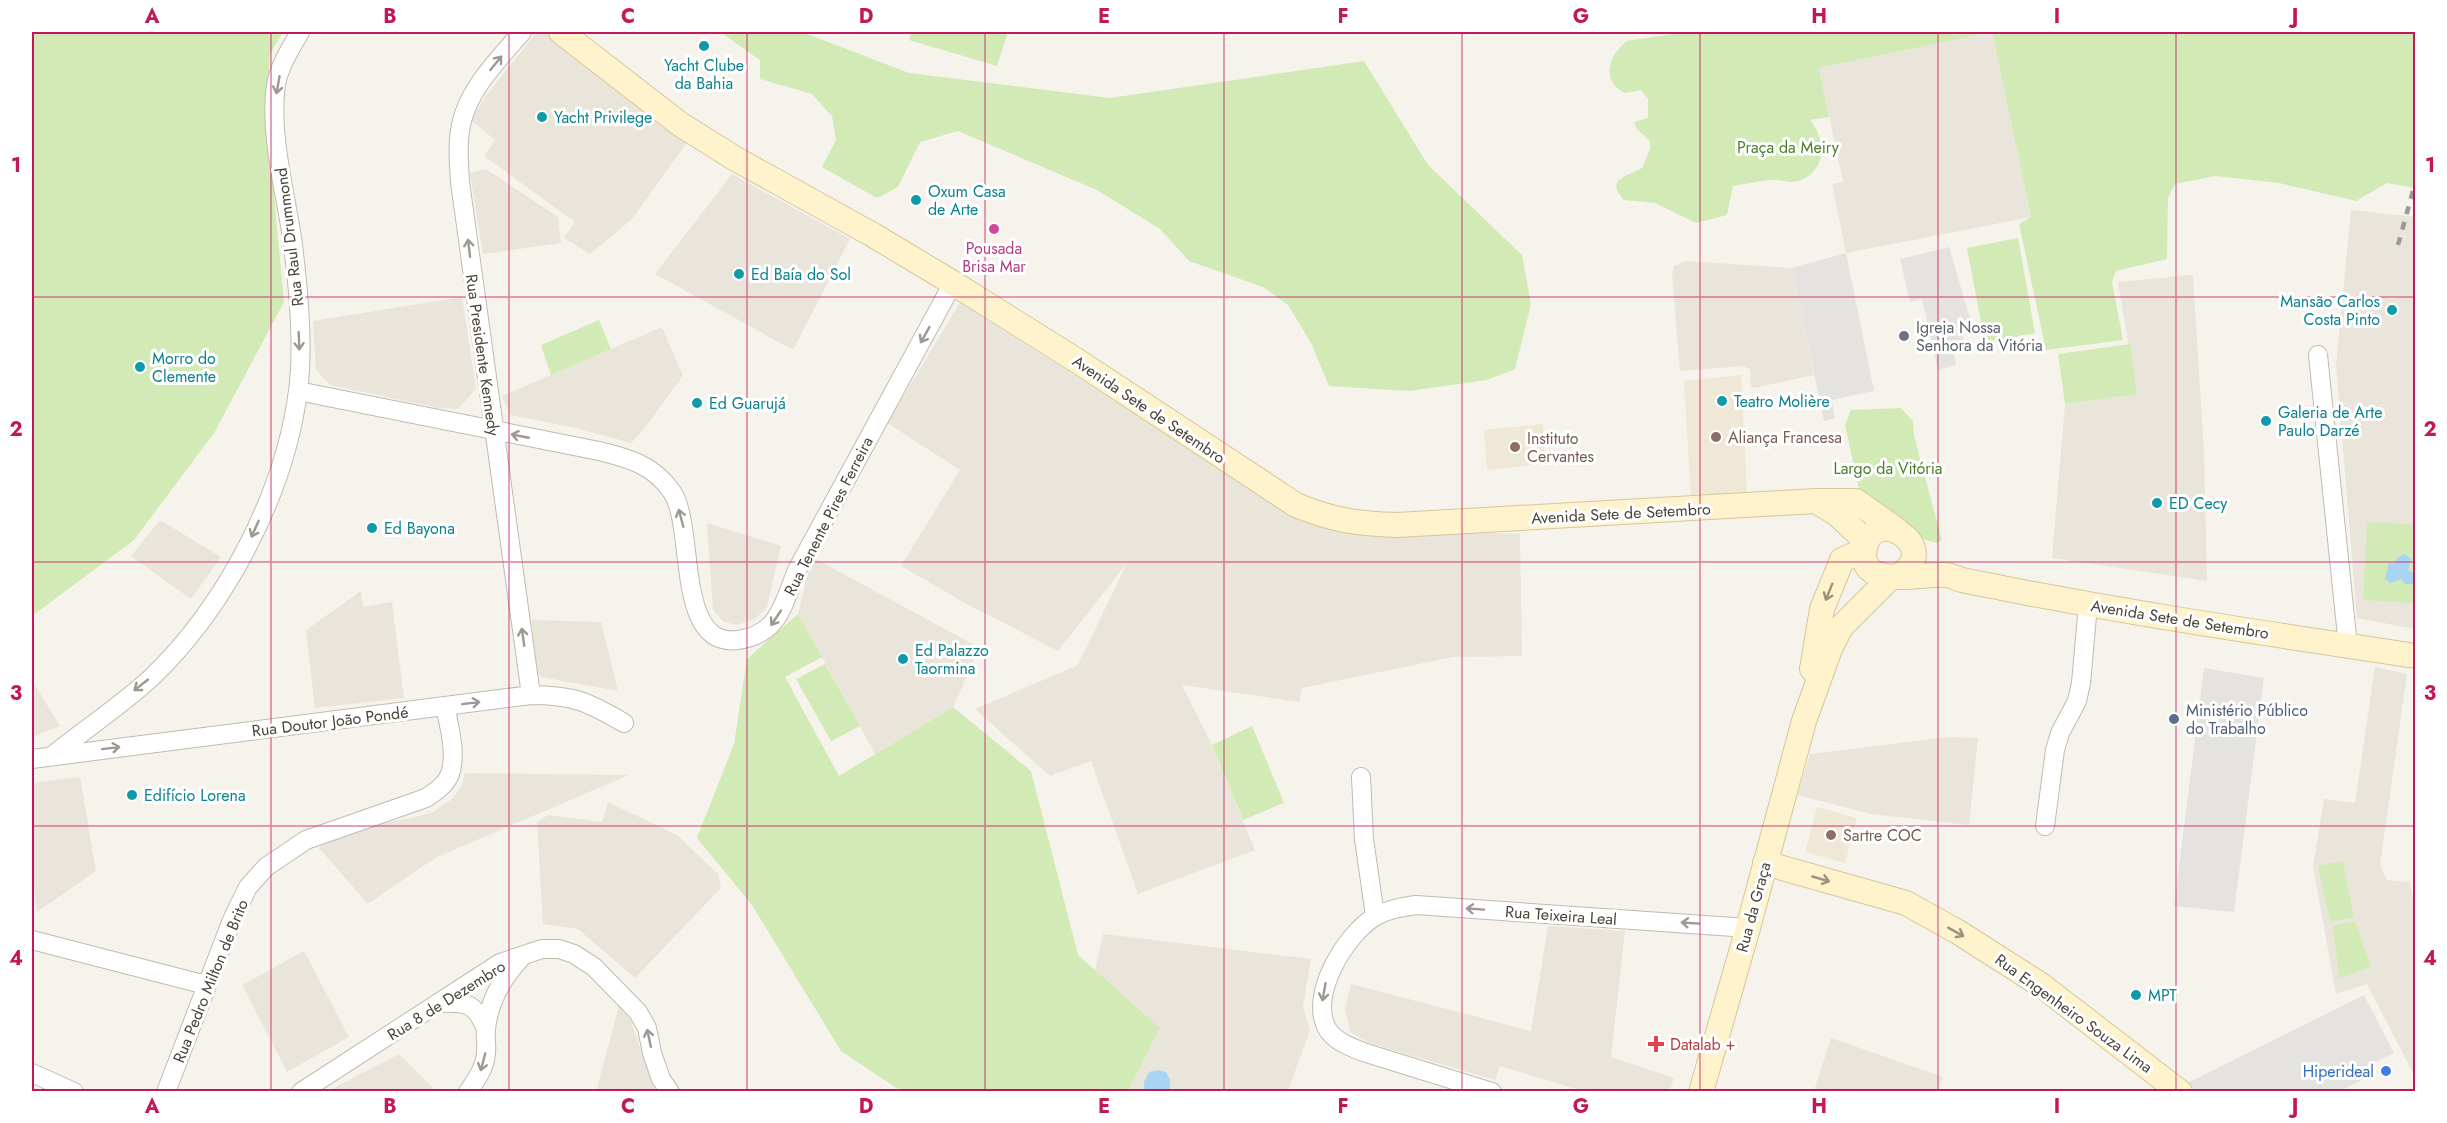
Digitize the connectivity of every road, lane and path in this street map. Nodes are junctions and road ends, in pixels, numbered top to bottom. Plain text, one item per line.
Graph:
1 (300, 32) edge
2 (522, 32) edge
3 (561, 32) edge
4 (953, 283) junction
5 (2318, 355) dead end
6 (298, 391) junction
7 (493, 431) junction
8 (1816, 501) junction
9 (1903, 536) junction
10 (1866, 546) junction
11 (1946, 575) junction
12 (1894, 577) junction
13 (2088, 605) junction
14 (2348, 646) junction
15 (2415, 656) edge
16 (531, 695) junction
17 (445, 706) junction
18 (1804, 721) junction
19 (624, 723) dead end
20 (53, 755) junction
21 (32, 759) edge
22 (1361, 777) dead end
23 (2045, 826) dead end
24 (1765, 864) junction
25 (1375, 916) junction
26 (1749, 927) junction
27 (32, 940) edge
28 (524, 955) junction
29 (206, 985) junction
30 (438, 1004) junction
31 (486, 1029) junction
32 (32, 1073) edge
33 (74, 1092) edge
34 (166, 1092) edge
35 (301, 1092) edge
36 (468, 1092) edge
37 (669, 1092) edge
38 (1492, 1092) edge
39 (1701, 1092) edge
40 (2180, 1092) edge

1 -> 6 street, Rua Raul Drummond
7 -> 2 street, Rua Presidente Kennedy
3 - 4 main road, Avenida Sete de Setembro
4 -> 7 street, Rua Tenente Pires Ferreira
4 - 8 main road, Avenida Sete de Setembro
5 - 14 street
6 - 7 street, Rua Tenente Pires Ferreira
6 -> 20 street, Rua Raul Drummond
16 -> 7 street, Rua Presidente Kennedy
8 - 9 main road, Avenida Sete de Setembro
8 - 10 main road
9 - 10 main road
9 - 11 main road, Avenida Sete de Setembro
9 - 12 main road
10 - 12 main road
10 -> 18 main road, Rua da Graça
11 - 12 main road, Avenida Sete de Setembro
11 - 13 main road, Avenida Sete de Setembro
12 - 18 main road, Rua da Graça
13 - 14 main road, Avenida Sete de Setembro
13 - 23 street
14 - 15 main road, Avenida Sete de Setembro
17 -> 16 street, Rua Doutor João Pondé
16 - 19 street, Rua Doutor João Pondé
20 -> 17 street, Rua Doutor João Pondé
17 - 29 street, Rua Pedro Milton de Brito
18 - 24 main road, Rua da Graça
20 - 21 street, Rua Doutor João Pondé
22 - 25 street
24 - 26 main road, Rua da Graça
24 -> 40 main road, Rua Engenheiro Souza Lima
26 -> 25 street, Rua Teixeira Leal
25 -> 38 street, Rua Teixeira Leal
26 - 39 main road, Rua da Graça
27 - 29 street
28 - 30 street, Rua 8 de Dezembro
28 - 31 street
37 -> 28 street, Rua 8 de Dezembro
29 - 34 street, Rua Pedro Milton de Brito
30 - 31 street
30 - 35 street, Rua 8 de Dezembro
31 -> 36 street
32 - 33 street

